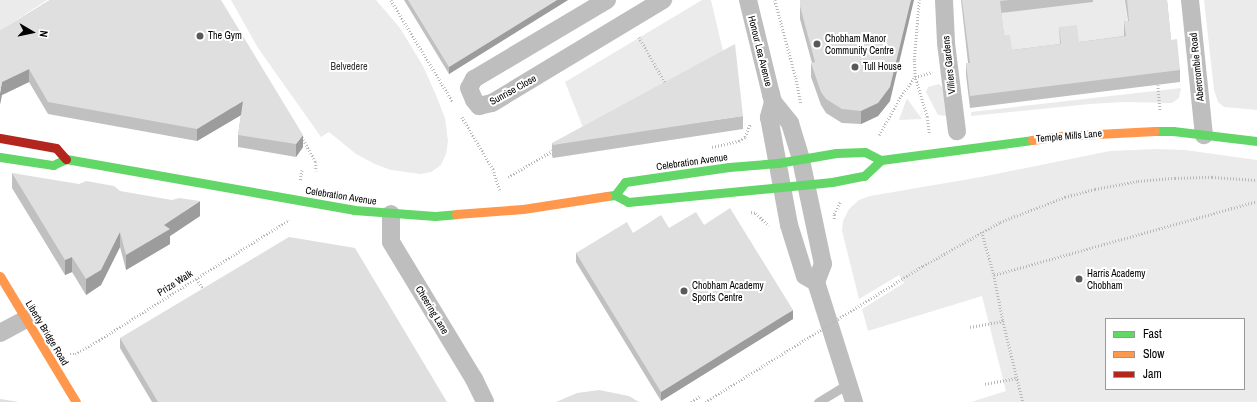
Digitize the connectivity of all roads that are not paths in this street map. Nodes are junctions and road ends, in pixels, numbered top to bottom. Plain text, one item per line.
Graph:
1 (607, 0) edge
2 (663, 0) edge
3 (748, 0) edge
4 (944, 0) edge
5 (1190, 0) edge
6 (773, 102) junction
7 (957, 131) dead end
8 (1204, 135) junction
9 (0, 138) edge
10 (1257, 141) edge
11 (0, 157) edge
12 (66, 159) junction
13 (801, 160) junction
14 (881, 160) junction
15 (778, 163) junction
16 (806, 185) junction
17 (783, 187) junction
18 (615, 195) junction
19 (391, 214) junction
20 (0, 276) edge
21 (816, 282) junction
22 (26, 319) junction
23 (0, 333) edge
24 (848, 384) junction
25 (76, 402) edge
26 (485, 402) edge
27 (818, 402) edge
28 (854, 402) edge

1 - 2 street, Sunrise Close
3 - 6 street, Honour Lea Avenue
4 - 7 street, Villiers Gardens
5 - 8 street, Abercrombie Road
6 - 13 street, Honour Lea Avenue
6 - 15 street, Honour Lea Avenue
8 - 10 street, Temple Mills Lane
8 - 14 street, Temple Mills Lane
9 - 12 street, Celebration Avenue
11 - 12 street, Celebration Avenue
12 - 19 street, Celebration Avenue
13 - 14 street
13 - 15 street
13 - 16 street
14 - 16 street
15 - 17 street
15 - 18 street, Celebration Avenue
16 - 17 street
16 - 21 street
17 - 18 street, Celebration Avenue
17 - 21 street
18 - 19 street, Celebration Avenue
19 - 26 street, Cheering Lane
20 - 22 street, Liberty Bridge Road
21 - 24 street
22 - 23 street
22 - 25 street, Liberty Bridge Road
24 - 27 lane
24 - 28 street

